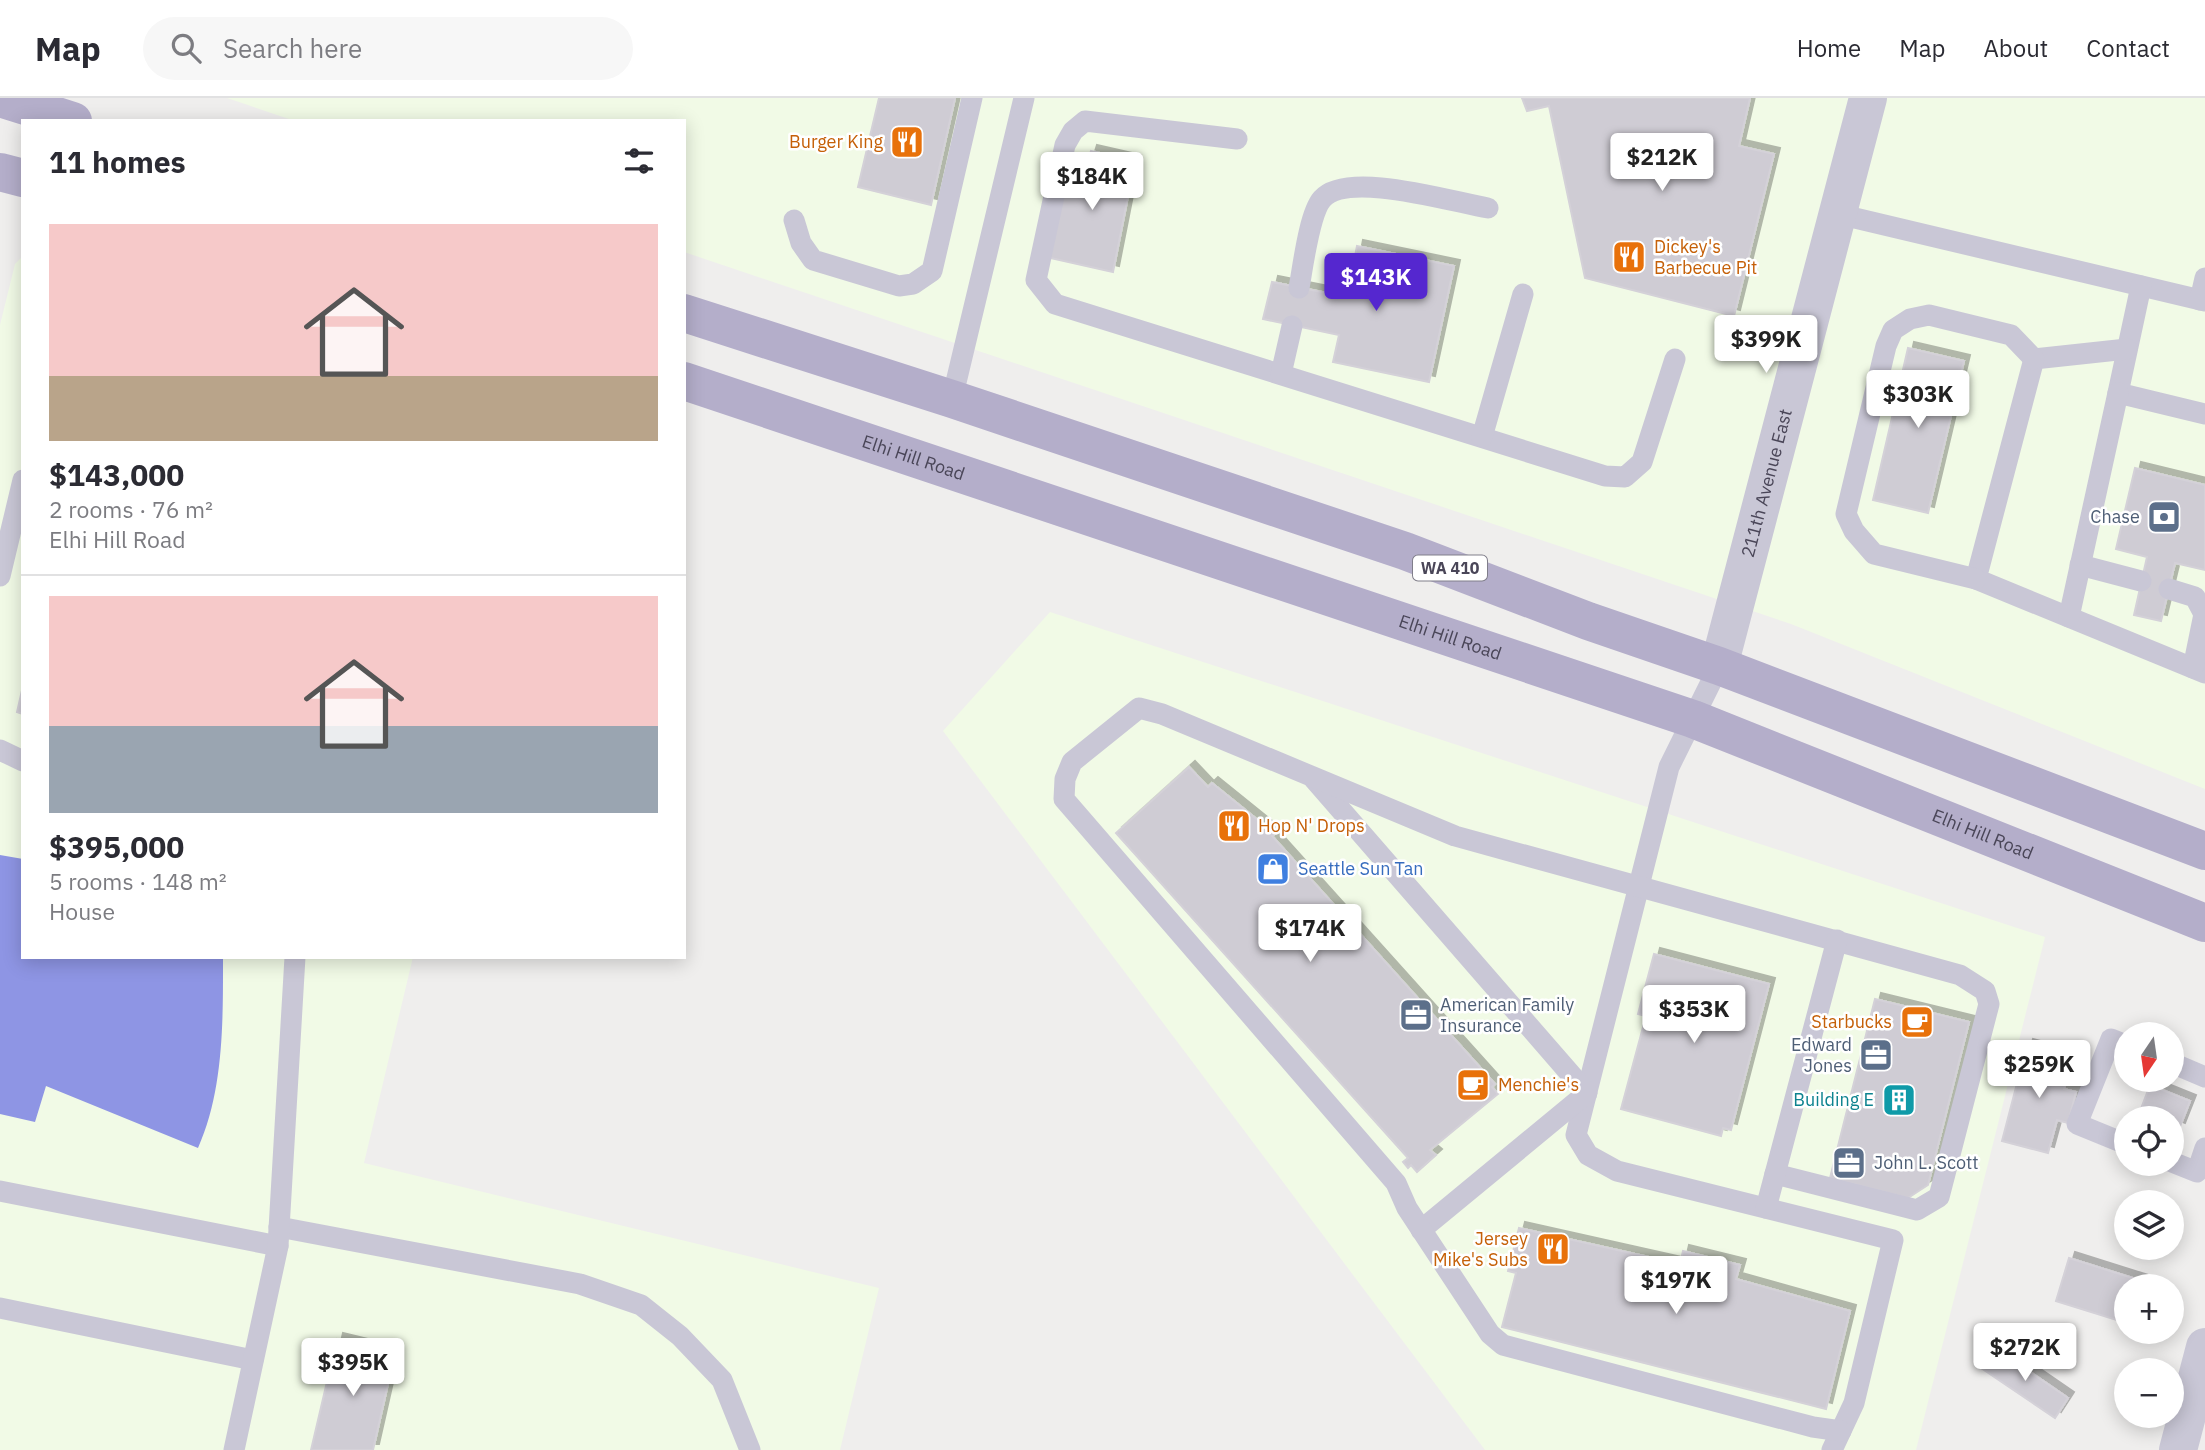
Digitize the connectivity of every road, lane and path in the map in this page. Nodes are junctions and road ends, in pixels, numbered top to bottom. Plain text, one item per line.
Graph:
1 (0, 98) edge
2 (972, 98) edge
3 (1024, 98) edge
4 (1868, 98) edge
5 (67, 119) edge
6 (1237, 139) dead end
7 (0, 172) edge
8 (21, 177) edge
9 (1488, 208) dead end
10 (1838, 214) junction
11 (794, 220) dead end
12 (2205, 278) edge
13 (2141, 286) junction
14 (1299, 288) dead end
15 (1523, 294) dead end
16 (2202, 300) edge
17 (686, 314) edge
18 (1292, 326) dead end
19 (2127, 349) junction
20 (1675, 359) dead end
21 (2034, 359) junction
22 (1281, 374) junction
23 (686, 382) edge
24 (2118, 393) junction
25 (952, 399) junction
26 (2205, 414) edge
27 (1482, 437) junction
28 (21, 488) edge
29 (2081, 565) junction
30 (0, 576) edge
31 (1976, 579) junction
32 (2141, 581) dead end
33 (2169, 589) dead end
34 (2069, 617) junction
35 (1719, 666) junction
36 (2199, 671) edge
37 (1693, 719) junction
38 (0, 750) edge
39 (21, 760) edge
40 (1310, 775) junction
41 (2205, 851) edge
42 (1639, 883) junction
43 (2205, 923) edge
44 (1837, 940) junction
45 (295, 959) edge
46 (2114, 1040) edge
47 (2184, 1068) edge
48 (2205, 1077) edge
49 (1587, 1093) junction
50 (2114, 1139) edge
51 (2205, 1148) edge
52 (2184, 1167) edge
53 (1775, 1174) junction
54 (0, 1191) edge
55 (1766, 1208) junction
56 (1421, 1230) junction
57 (278, 1236) junction
58 (0, 1308) edge
59 (2205, 1347) edge
60 (253, 1360) junction
61 (1837, 1441) edge
62 (234, 1450) edge
63 (750, 1450) edge
64 (2178, 1450) edge

1 - 5 main road
2 - 11 lane
3 - 25 lane
4 - 10 street, 211th Avenue East
6 - 22 lane
7 - 8 main road
9 - 14 lane
10 - 13 lane
10 - 35 street, 211th Avenue East
12 - 16 lane
13 - 16 lane
13 - 19 lane
15 - 27 lane
17 - 25 main road, WA 410
18 - 22 lane
19 - 21 lane
19 - 24 lane
20 - 27 lane
21 - 31 lane
21 - 31 lane
22 - 27 lane
23 - 37 main road, Elhi Hill Road
24 - 26 lane
24 - 29 lane
25 - 35 main road, WA 410
28 - 30 lane
29 - 32 lane
29 - 34 lane
31 - 34 lane
33 - 36 lane
34 - 36 lane
35 - 37 lane
35 - 41 main road, WA 410
37 - 42 lane
37 - 43 main road, Elhi Hill Road
38 - 39 lane
40 - 42 lane
40 - 49 lane
40 - 56 lane
42 - 44 lane
42 - 49 lane
44 - 53 lane
44 - 53 lane
45 - 57 lane
46 - 50 lane
47 - 48 lane
49 - 55 lane
49 - 56 lane
51 - 52 lane
53 - 55 lane
54 - 57 lane
55 - 61 lane
56 - 61 lane
57 - 60 lane
57 - 63 lane
58 - 60 lane
59 - 64 street
60 - 62 lane

